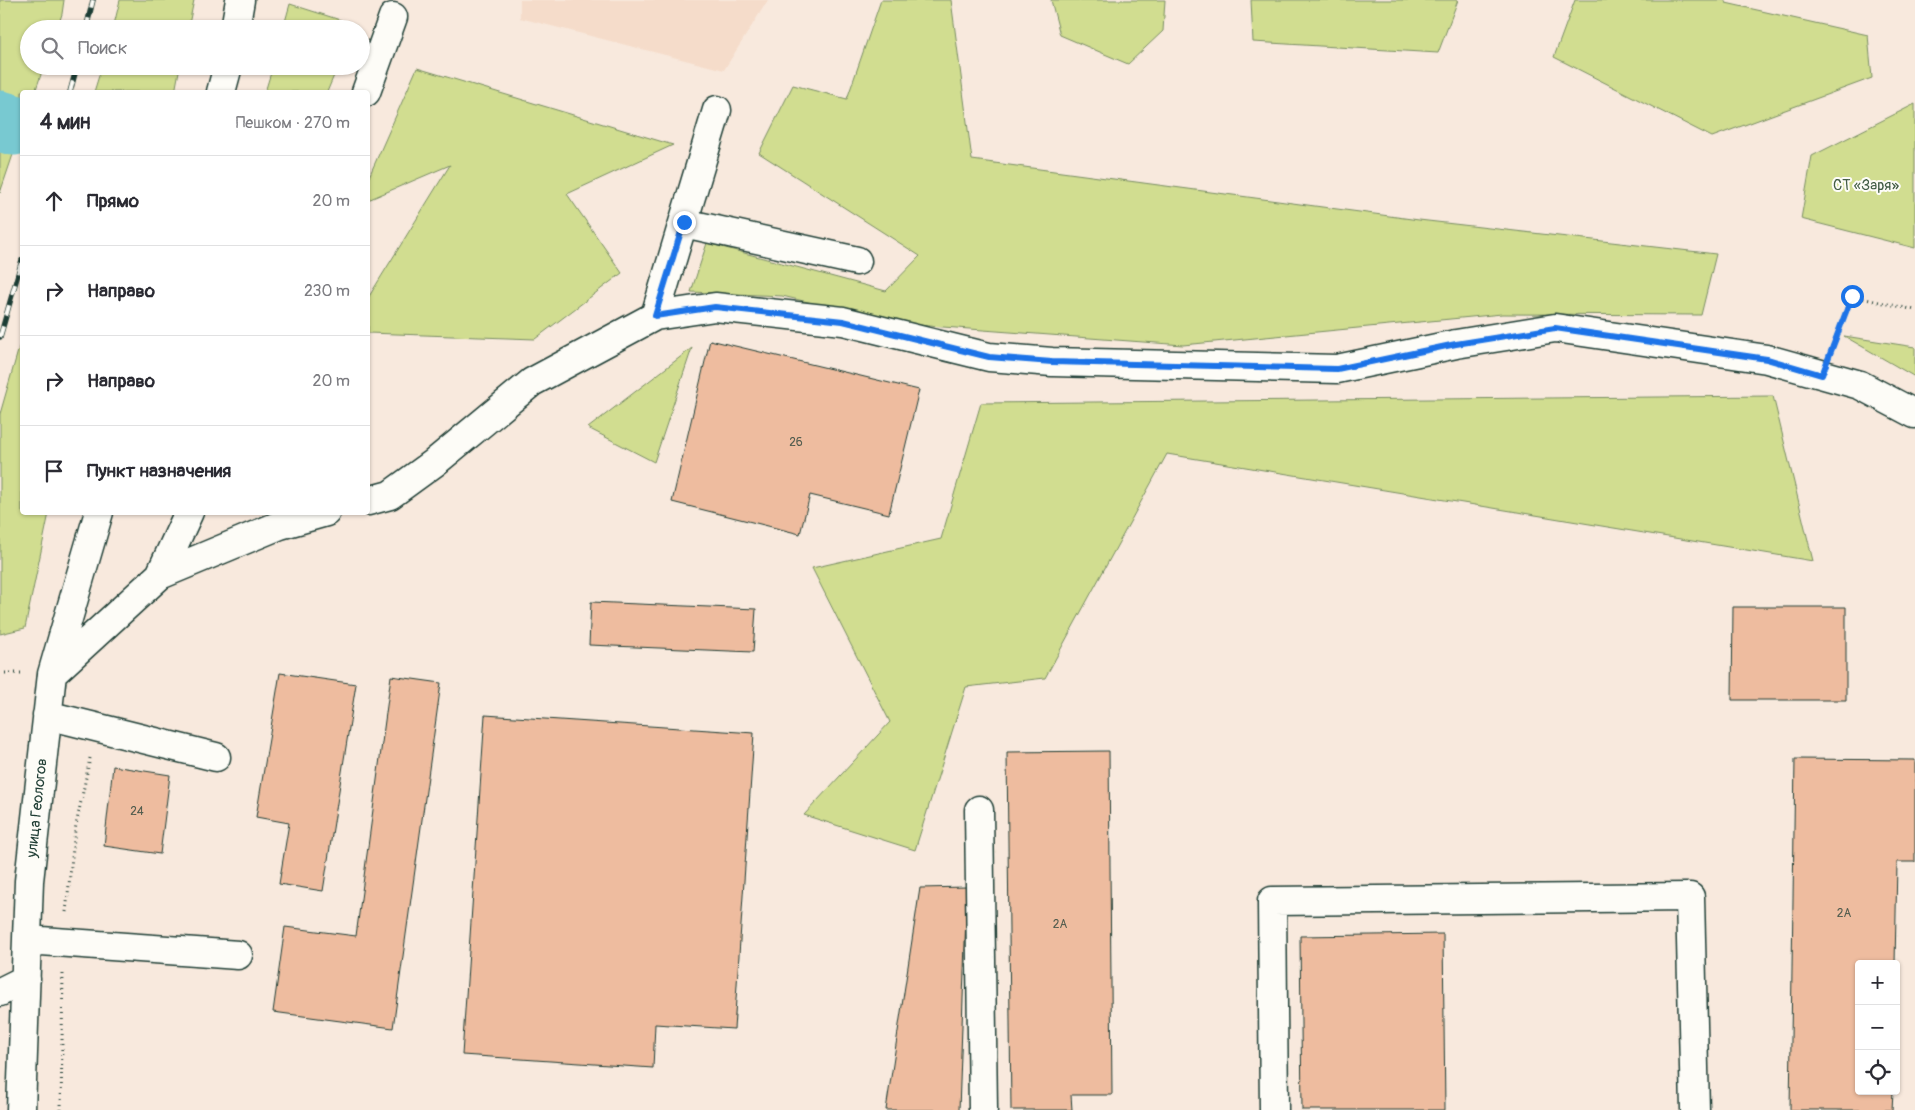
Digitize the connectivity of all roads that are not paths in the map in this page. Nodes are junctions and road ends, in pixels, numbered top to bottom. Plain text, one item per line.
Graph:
1 (240, 0) edge
2 (393, 18) dead end
3 (237, 20) edge
4 (226, 75) edge
5 (222, 90) edge
6 (367, 90) edge
7 (717, 110) dead end
8 (684, 222) junction
9 (857, 261) dead end
10 (655, 316) junction
11 (1915, 414) edge
12 (370, 501) edge
13 (98, 515) edge
14 (188, 515) edge
15 (315, 515) edge
16 (160, 574) junction
17 (52, 674) junction
18 (47, 715) junction
19 (216, 757) dead end
20 (979, 810) dead end
21 (27, 940) junction
22 (238, 955) dead end
23 (26, 978) junction
24 (0, 992) edge
25 (21, 1110) edge
26 (983, 1110) edge
27 (1274, 1110) edge
28 (1695, 1110) edge

1 - 3 street
2 - 6 street
4 - 5 street
7 - 8 street
8 - 9 street
8 - 10 street
10 - 11 street
10 - 12 street
13 - 17 street, улица Геологов
14 - 16 street
15 - 16 street
16 - 17 street
17 - 18 street, улица Геологов
18 - 19 street
18 - 21 street, улица Геологов
20 - 26 street
21 - 22 street
21 - 23 street, улица Геологов
23 - 24 street
23 - 25 street, улица Геологов
27 - 28 street

